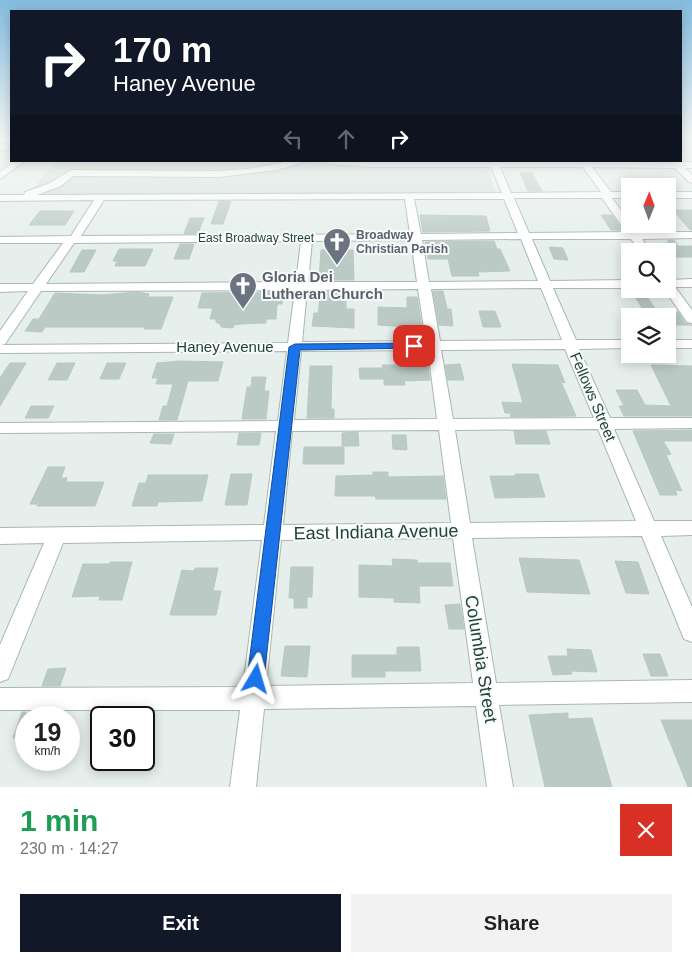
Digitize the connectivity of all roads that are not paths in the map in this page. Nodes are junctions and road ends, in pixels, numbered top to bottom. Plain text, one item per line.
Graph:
1 (69, 176) edge
2 (499, 176) edge
3 (593, 176) edge
4 (606, 195) junction
5 (621, 195) edge
6 (676, 195) edge
7 (692, 195) edge
8 (409, 196) junction
9 (508, 196) junction
10 (0, 197) edge
11 (100, 199) junction
12 (525, 235) junction
13 (634, 235) junction
14 (692, 235) edge
15 (416, 236) junction
16 (307, 238) junction
17 (72, 239) junction
18 (0, 240) edge
19 (639, 243) edge
20 (692, 283) edge
21 (621, 284) edge
22 (676, 284) edge
23 (424, 285) junction
24 (546, 285) junction
25 (301, 286) junction
26 (0, 288) edge
27 (37, 288) junction
28 (676, 296) edge
29 (692, 319) edge
30 (0, 341) edge
31 (621, 344) edge
32 (676, 344) edge
33 (692, 344) edge
34 (571, 345) junction
35 (434, 346) junction
36 (295, 347) junction
37 (0, 349) edge
38 (604, 423) junction
39 (692, 423) edge
40 (285, 426) junction
41 (444, 426) junction
42 (0, 428) edge
43 (649, 528) junction
44 (692, 528) edge
45 (461, 530) junction
46 (272, 533) junction
47 (0, 536) edge
48 (57, 536) junction
49 (692, 632) edge
50 (0, 671) edge
51 (692, 691) edge
52 (486, 694) junction
53 (254, 698) junction
54 (0, 699) edge
55 (242, 787) edge
56 (500, 787) edge

1 - 10 street
2 - 9 street, Fellows Street
3 - 4 street
4 - 5 street
4 - 9 street
4 - 13 street
6 - 7 street
8 - 9 street
8 - 11 street
8 - 15 street
9 - 12 street, Fellows Street
10 - 11 street
11 - 17 street
12 - 13 street, East Broadway Street
12 - 15 street, East Broadway Street
12 - 24 street, Fellows Street
13 - 14 street, East Broadway Street
13 - 19 street
15 - 16 street, East Broadway Street
15 - 23 street, Columbia Street
16 - 17 street, East Broadway Street
16 - 25 street
17 - 18 street, East Broadway Street
17 - 27 street
20 - 22 street
21 - 24 street
23 - 24 street
23 - 25 street
23 - 35 street, Columbia Street
24 - 34 street, Fellows Street
25 - 27 street
25 - 36 street
26 - 27 street
27 - 30 street
28 - 29 street
31 - 34 street, Haney Avenue
32 - 33 street
34 - 35 street, Haney Avenue
34 - 38 street, Fellows Street
35 - 36 street, Haney Avenue
35 - 41 street, Columbia Street
36 - 37 street, Haney Avenue
36 - 40 street
38 - 39 street
38 - 41 street
38 - 43 street, Fellows Street
40 - 41 street
40 - 42 street
40 - 46 street
41 - 45 street, Columbia Street
43 - 44 street, East Indiana Avenue
43 - 45 street, East Indiana Avenue
43 - 49 street, Fellows Street
45 - 46 street, East Indiana Avenue
45 - 52 street, Columbia Street
46 - 48 street, East Indiana Avenue
46 - 53 street
47 - 48 street, East Indiana Avenue
48 - 50 street
51 - 52 street
52 - 53 street
52 - 56 street, Columbia Street
53 - 54 street
53 - 55 street

